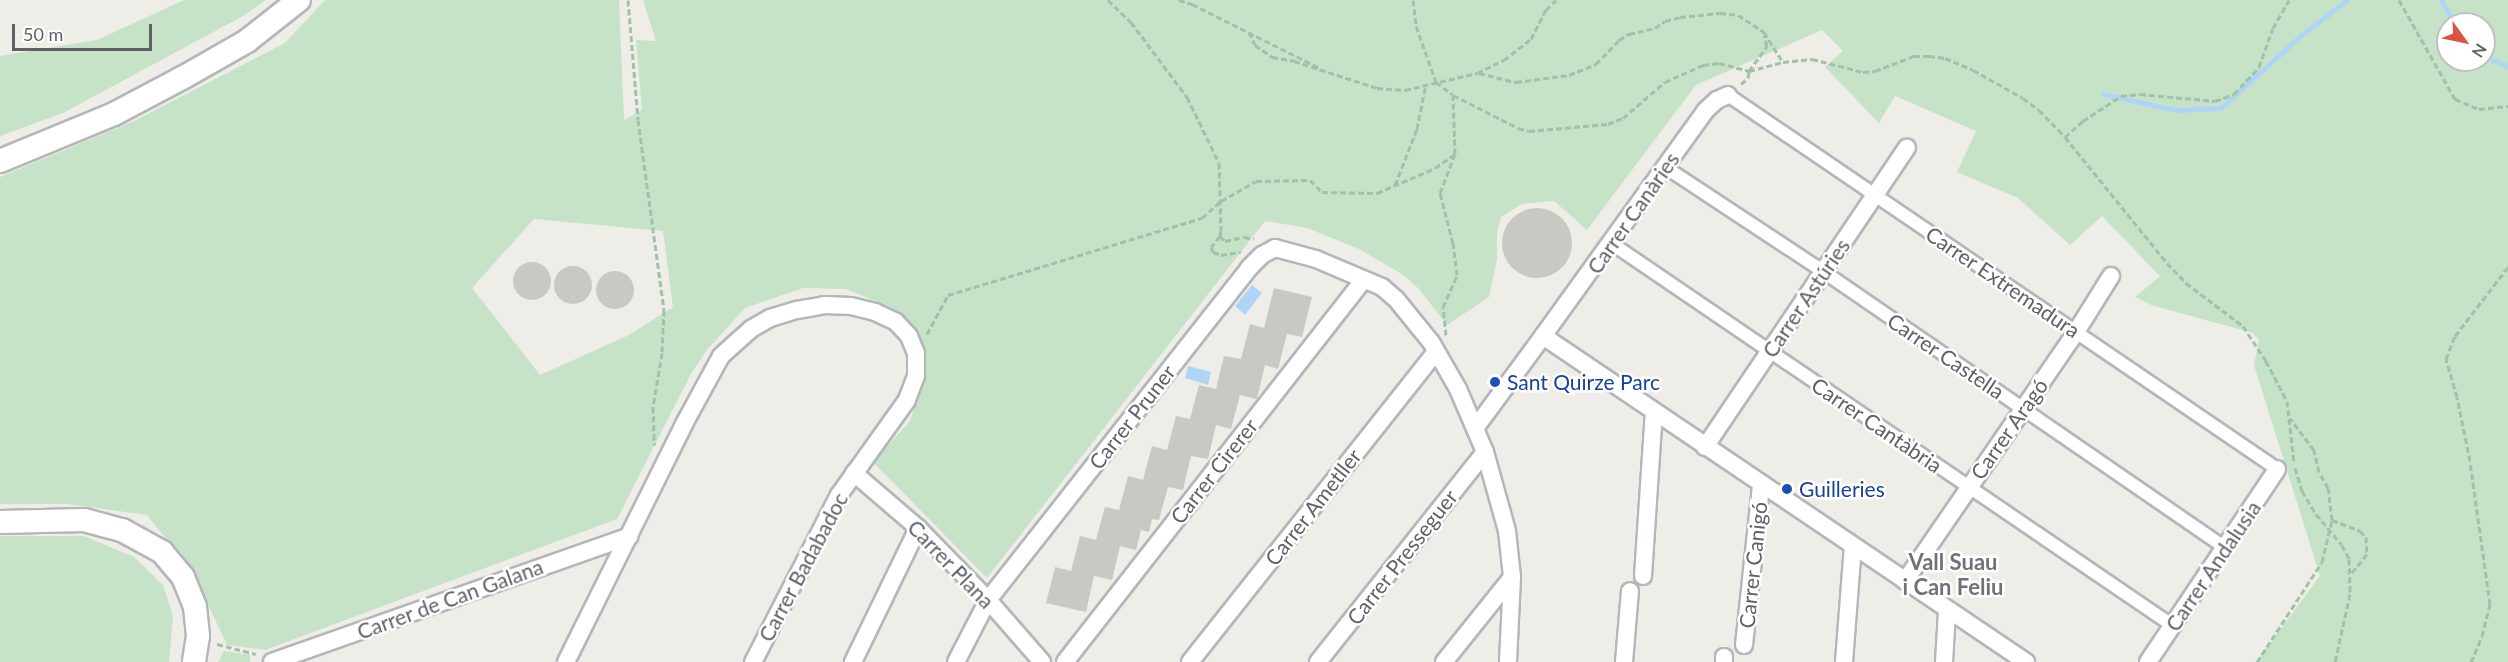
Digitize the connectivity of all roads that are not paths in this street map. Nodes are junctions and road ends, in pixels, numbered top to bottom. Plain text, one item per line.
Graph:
1 (299, 0) edge
2 (1728, 95) joint
3 (1907, 148) dead end
4 (0, 161) edge
5 (1665, 166) junction
6 (1876, 195) junction
7 (1611, 243) junction
8 (1824, 272) junction
9 (2111, 276) dead end
10 (1363, 280) junction
11 (2076, 332) junction
12 (1543, 336) junction
13 (1434, 347) junction
14 (1770, 351) junction
15 (2024, 409) junction
16 (1654, 412) junction
17 (1476, 427) junction
18 (1705, 447) junction
19 (1485, 452) junction
20 (2277, 469) joint
21 (854, 473) junction
22 (1761, 485) junction
23 (1969, 488) junction
24 (0, 522) edge
25 (918, 528) junction
26 (629, 536) junction
27 (1853, 546) junction
28 (2225, 548) junction
29 (1643, 576) dead end
30 (1512, 577) junction
31 (1905, 581) junction
32 (1630, 591) dead end
33 (988, 600) junction
34 (1947, 610) junction
35 (2173, 626) junction
36 (1744, 645) dead end
37 (266, 660) edge
38 (194, 662) edge
39 (566, 662) edge
40 (753, 662) edge
41 (853, 662) edge
42 (956, 662) edge
43 (1042, 662) edge
44 (1065, 662) edge
45 (1190, 662) edge
46 (1318, 662) edge
47 (1444, 662) edge
48 (1508, 662) edge
49 (1624, 662) edge
50 (1844, 662) edge
51 (1944, 662) edge
52 (2026, 662) edge
53 (2148, 662) edge

1 - 4 main road
2 - 5 street, Carrer Canàries
2 - 6 street, Carrer Extremadura
3 - 6 street, Carrer Astúries
5 - 7 street, Carrer Canàries
5 - 8 street, Carrer Castella
6 - 8 street, Carrer Astúries
6 - 11 street, Carrer Extremadura
7 - 12 street, Carrer Canàries
7 - 14 street, Carrer Cantàbria
8 - 14 street, Carrer Astúries
8 - 15 street, Carrer Castella
9 - 11 street, Carrer Aragó
10 - 13 street
10 - 33 street, Carrer Pruner
10 - 44 street, Carrer Cirerer
11 - 15 street, Carrer Aragó
11 - 20 street, Carrer Extremadura
12 - 16 street
12 - 17 street, Carrer Canàries
13 - 17 street
13 - 45 street, Carrer Ametller
14 - 18 street, Carrer Astúries
14 - 23 street, Carrer Cantàbria
15 - 23 street, Carrer Aragó
15 - 28 street, Carrer Castella
16 - 18 street
16 - 29 street
17 - 19 street
18 - 22 street
19 - 30 street
19 - 46 street, Carrer Presseguer
20 - 28 street, Carrer Andalusia
21 - 25 street, Carrer Plana
21 - 26 street, Carrer Badabadoc
21 - 40 street, Carrer Badabadoc
22 - 27 street
22 - 36 street, Carrer Canigó
23 - 31 street, Carrer Aragó
23 - 35 street, Carrer Cantàbria
24 - 38 main road
25 - 33 street, Carrer Plana
25 - 41 street
26 - 37 street, Carrer de Can Galana
26 - 39 street
27 - 31 street
27 - 50 street
28 - 35 street, Carrer Andalusia
30 - 47 street
30 - 48 street
31 - 34 street
32 - 49 street
33 - 42 street, Carrer Pruner
33 - 43 street, Carrer Plana
34 - 51 street
34 - 52 street
35 - 53 street, Carrer Andalusia

